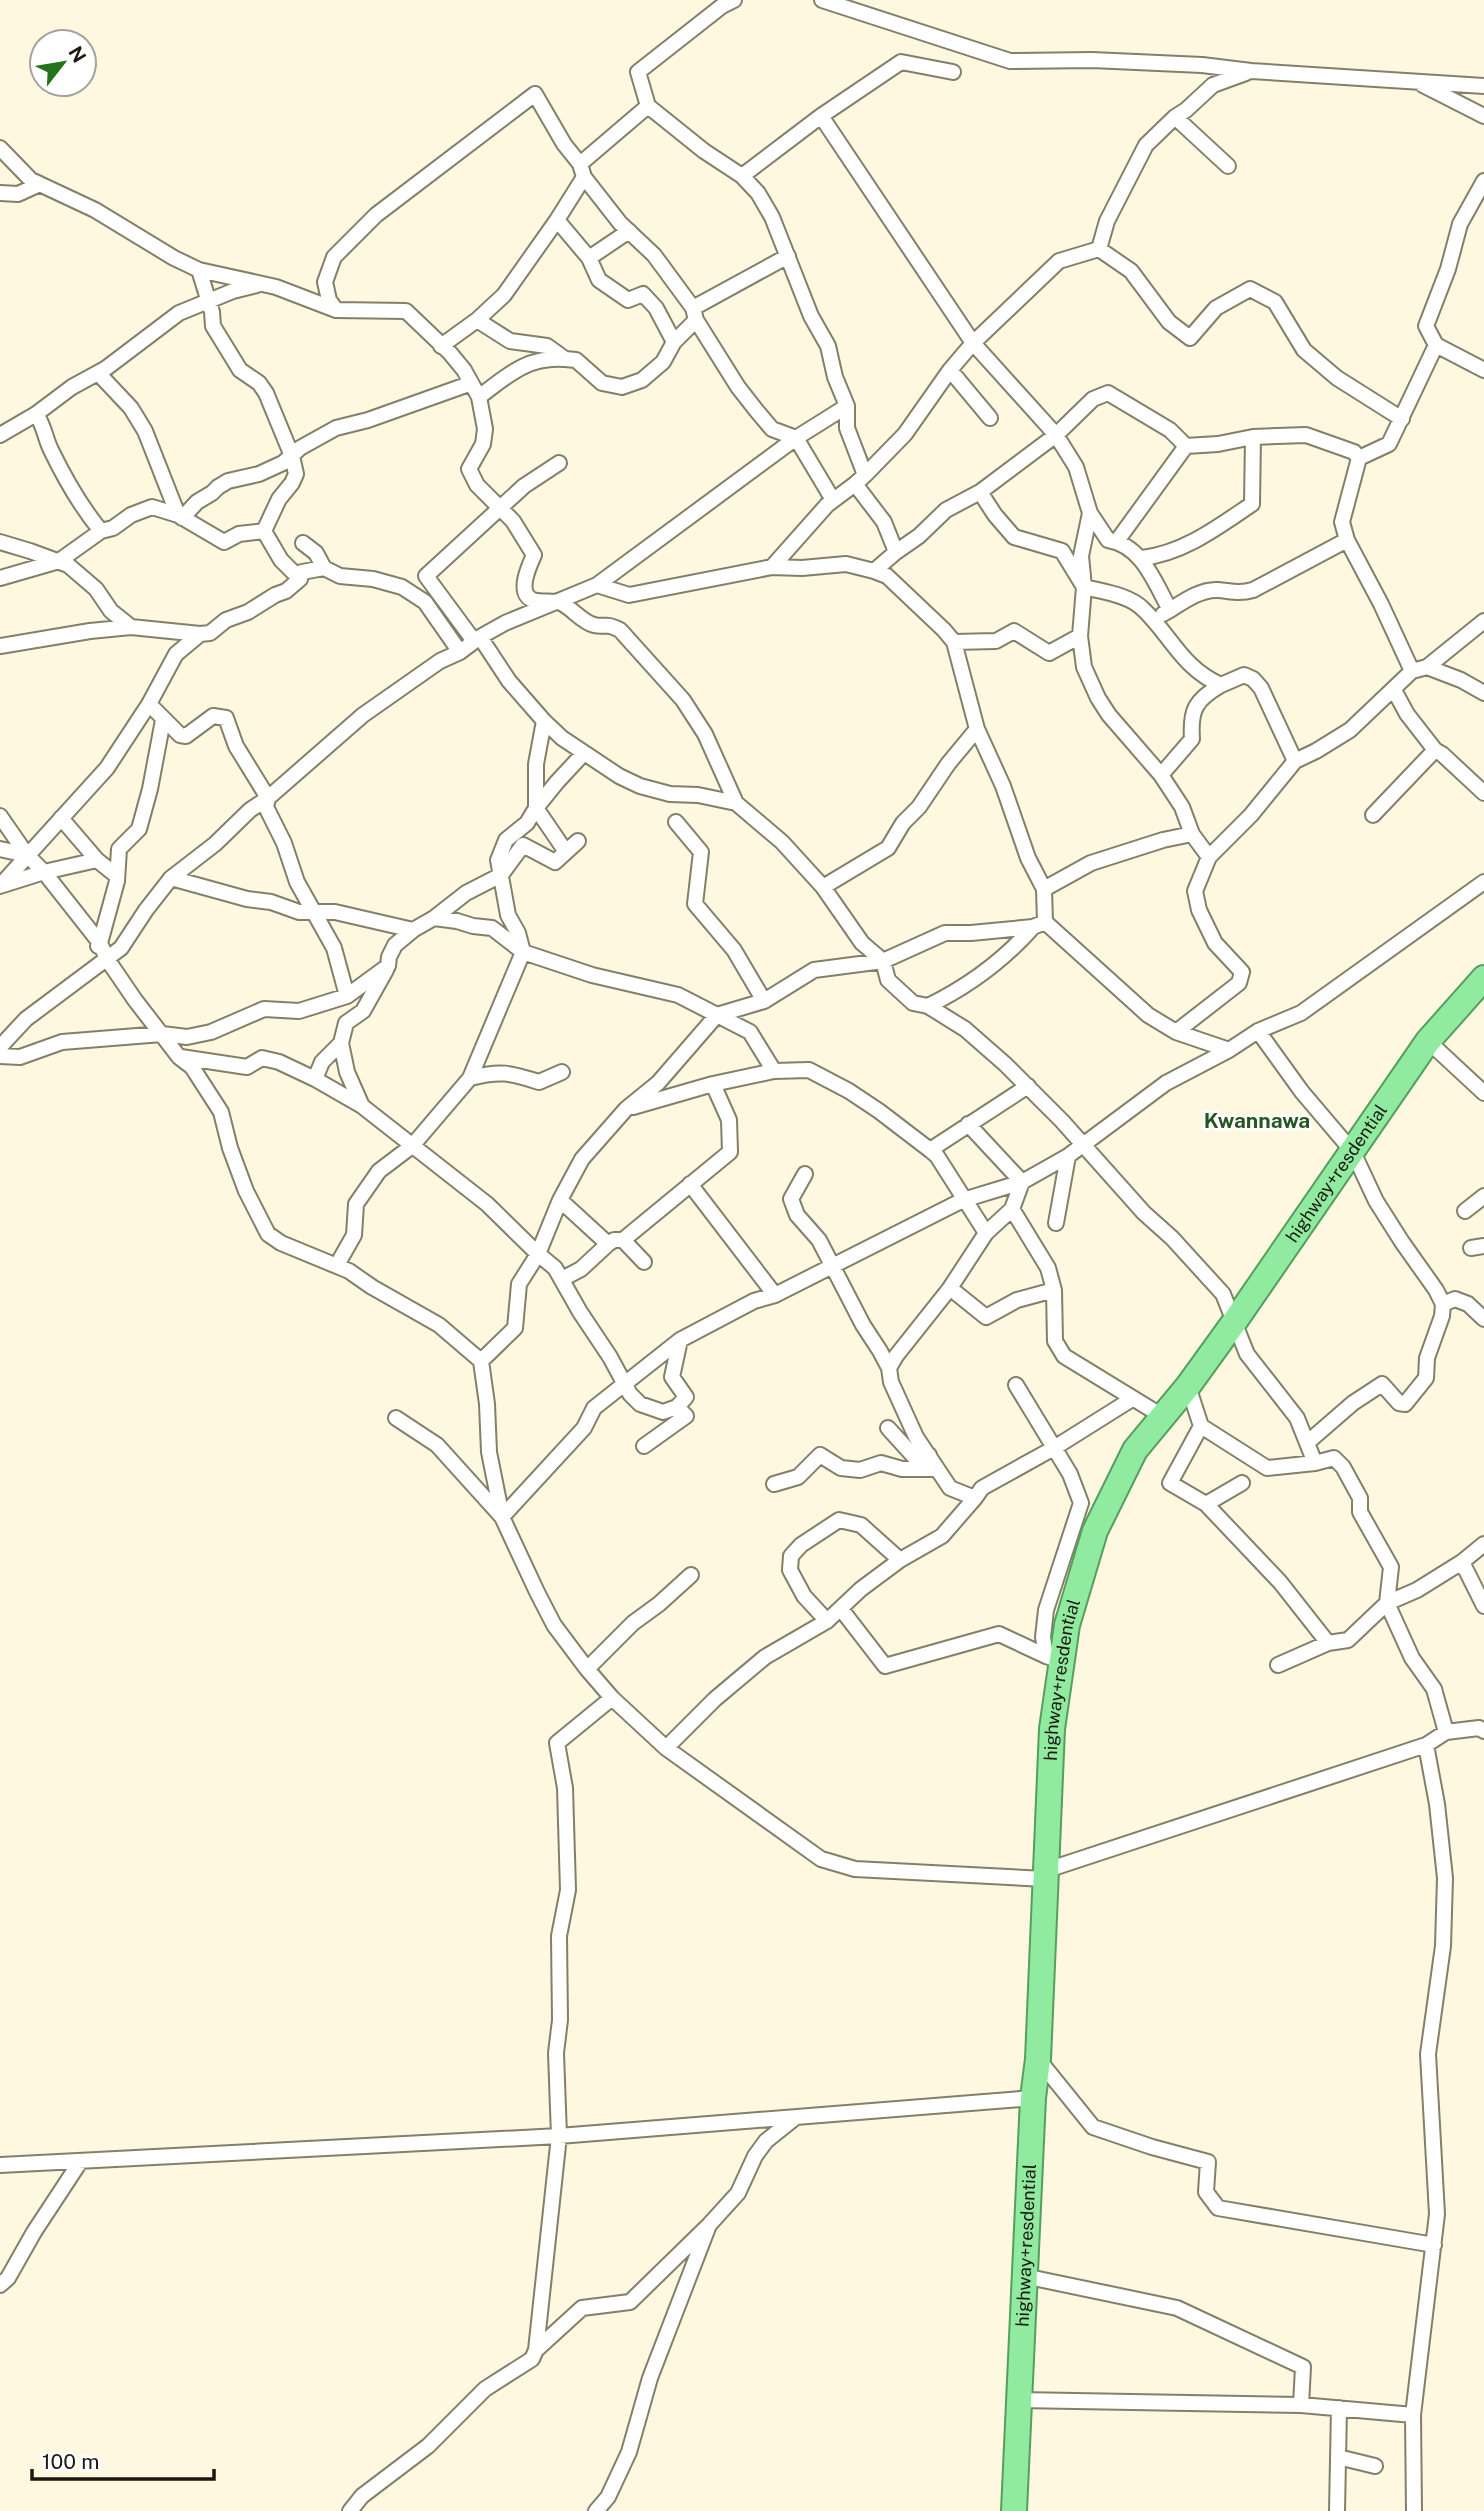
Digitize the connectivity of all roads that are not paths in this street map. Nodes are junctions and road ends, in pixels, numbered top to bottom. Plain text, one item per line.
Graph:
1 (734, 0) edge
2 (822, 0) edge
3 (1251, 71) junction
4 (953, 72) dead end
5 (1418, 82) junction
6 (1484, 86) edge
7 (648, 106) junction
8 (1484, 116) edge
9 (821, 117) junction
10 (1175, 117) junction
11 (0, 148) edge
12 (1228, 166) dead end
13 (582, 171) junction
14 (742, 176) junction
15 (1484, 181) edge
16 (40, 184) junction
17 (0, 192) edge
18 (557, 220) junction
19 (629, 231) junction
20 (1098, 249) junction
21 (788, 256) junction
22 (589, 258) junction
23 (199, 270) junction
24 (260, 284) junction
25 (208, 302) junction
26 (336, 310) junction
27 (695, 314) junction
28 (477, 320) junction
29 (674, 342) junction
30 (973, 343) junction
31 (1436, 345) junction
32 (442, 346) junction
33 (565, 359) junction
34 (950, 370) junction
35 (1484, 370) edge
36 (98, 373) junction
37 (470, 384) junction
38 (479, 397) junction
39 (847, 406) junction
40 (36, 414) junction
41 (990, 418) dead end
42 (1402, 419) junction
43 (0, 435) edge
44 (1056, 435) junction
45 (1253, 437) junction
46 (796, 439) junction
47 (1186, 446) junction
48 (292, 456) junction
49 (1359, 458) junction
50 (559, 463) dead end
51 (860, 480) junction
52 (980, 492) junction
53 (833, 500) junction
54 (502, 508) junction
55 (1090, 513) junction
56 (180, 517) junction
57 (101, 531) junction
58 (264, 531) junction
59 (1347, 540) junction
60 (1118, 541) junction
61 (0, 542) edge
62 (303, 543) dead end
63 (896, 552) junction
64 (1142, 558) junction
65 (59, 561) junction
66 (772, 567) junction
67 (324, 569) junction
68 (874, 570) junction
69 (0, 578) edge
70 (300, 579) junction
71 (597, 585) junction
72 (1084, 587) junction
73 (559, 602) junction
74 (1170, 610) junction
75 (1152, 621) junction
76 (1484, 621) edge
77 (131, 627) junction
78 (200, 634) junction
79 (1080, 636) junction
80 (477, 639) junction
81 (954, 642) junction
82 (0, 646) edge
83 (460, 652) junction
84 (1427, 667) junction
85 (1412, 671) junction
86 (1221, 685) junction
87 (1394, 690) junction
88 (1484, 694) edge
89 (149, 704) junction
90 (163, 720) junction
91 (544, 721) junction
92 (978, 729) junction
93 (1435, 750) junction
94 (584, 753) junction
95 (1295, 761) junction
96 (1161, 775) junction
97 (1484, 793) edge
98 (268, 797) junction
99 (736, 803) junction
100 (536, 808) junction
101 (1373, 814) dead end
102 (0, 817) edge
103 (61, 818) junction
104 (676, 822) dead end
105 (1192, 834) junction
106 (578, 841) dead end
107 (0, 849) edge
108 (566, 852) junction
109 (27, 855) junction
110 (1209, 857) junction
111 (97, 860) junction
112 (44, 872) junction
113 (501, 875) junction
114 (117, 876) junction
115 (171, 878) junction
116 (1484, 882) edge
117 (0, 886) edge
118 (824, 887) junction
119 (1044, 889) junction
120 (314, 911) junction
121 (434, 918) junction
122 (1039, 924) junction
123 (413, 930) junction
124 (100, 943) junction
125 (523, 952) junction
126 (107, 959) junction
127 (883, 961) junction
128 (388, 966) junction
129 (84, 976) junction
130 (1484, 978) edge
131 (347, 996) junction
132 (764, 1001) junction
133 (928, 1006) junction
134 (717, 1015) junction
135 (1258, 1031) junction
136 (1176, 1032) junction
137 (162, 1034) junction
138 (1428, 1041) junction
139 (341, 1043) junction
140 (0, 1047) edge
141 (1229, 1050) junction
142 (0, 1055) edge
143 (179, 1056) junction
144 (775, 1071) junction
145 (562, 1072) dead end
146 (315, 1079) junction
147 (470, 1079) junction
148 (713, 1084) junction
149 (1028, 1086) junction
150 (1484, 1093) edge
151 (362, 1106) junction
152 (626, 1109) junction
153 (968, 1124) junction
154 (1082, 1144) junction
155 (412, 1146) junction
156 (930, 1150) junction
157 (1353, 1152) junction
158 (1068, 1156) junction
159 (805, 1174) dead end
160 (1021, 1182) junction
161 (690, 1184) junction
162 (1484, 1196) edge
163 (560, 1199) junction
164 (963, 1200) junction
165 (1012, 1209) junction
166 (1465, 1211) dead end
167 (1055, 1223) dead end
168 (986, 1233) junction
169 (623, 1240) junction
170 (608, 1244) junction
171 (538, 1254) junction
172 (643, 1262) dead end
173 (337, 1265) junction
174 (832, 1265) junction
175 (562, 1279) junction
176 (950, 1288) junction
177 (1054, 1290) junction
178 (775, 1295) junction
179 (1443, 1304) junction
180 (1484, 1319) edge
181 (1235, 1321) junction
182 (680, 1340) junction
183 (481, 1361) junction
184 (888, 1368) junction
185 (624, 1385) junction
186 (1016, 1385) dead end
187 (1188, 1386) junction
188 (1132, 1399) junction
189 (677, 1406) junction
190 (1162, 1416) junction
191 (396, 1418) dead end
192 (1201, 1426) junction
193 (888, 1428) dead end
194 (1308, 1442) junction
195 (644, 1446) dead end
196 (1054, 1448) junction
197 (929, 1455) junction
198 (1315, 1463) junction
199 (937, 1469) junction
200 (1241, 1483) dead end
201 (775, 1484) dead end
202 (975, 1498) junction
203 (1206, 1504) junction
204 (502, 1517) junction
205 (1484, 1544) edge
206 (900, 1560) junction
207 (1462, 1562) junction
208 (691, 1575) dead end
209 (1387, 1603) junction
210 (1484, 1606) edge
211 (841, 1609) junction
212 (827, 1621) junction
213 (1328, 1643) junction
214 (1053, 1658) junction
215 (1278, 1665) dead end
216 (587, 1669) junction
217 (612, 1698) junction
218 (1441, 1709) junction
219 (1482, 1730) edge
220 (1446, 1732) junction
221 (1426, 1745) junction
222 (666, 1748) junction
223 (1045, 1875) junction
224 (1038, 2059) junction
225 (1033, 2098) junction
226 (797, 2117) junction
227 (559, 2136) junction
228 (80, 2162) junction
229 (0, 2165) edge
230 (709, 2225) junction
231 (1434, 2245) junction
232 (1024, 2276) junction
233 (0, 2285) edge
234 (536, 2350) junction
235 (1019, 2400) junction
236 (1301, 2405) junction
237 (1339, 2408) junction
238 (1413, 2415) junction
239 (1338, 2457) junction
240 (1375, 2466) dead end
241 (350, 2511) edge
242 (596, 2511) edge
243 (1014, 2511) edge
244 (1337, 2511) edge
245 (1414, 2511) edge

1 - 7 street
2 - 3 street
3 - 5 street
3 - 10 street
4 - 9 street
5 - 6 street
5 - 8 street
7 - 13 street
7 - 14 street
9 - 14 street
9 - 30 street
10 - 12 street
10 - 20 street
11 - 16 street
13 - 18 street
13 - 19 street
13 - 26 street
14 - 21 street
15 - 31 street
16 - 17 street
16 - 23 street
18 - 22 street
18 - 28 street
19 - 22 street
19 - 27 street
20 - 30 street
20 - 42 street
21 - 27 street
21 - 39 street
22 - 29 street
23 - 24 street
23 - 25 street
24 - 25 street
24 - 26 street
25 - 36 street
25 - 48 street
26 - 32 street
27 - 29 street
27 - 46 street
28 - 32 street
28 - 33 street
29 - 33 street
30 - 34 street
30 - 44 street
31 - 35 street
31 - 42 street
32 - 37 street
33 - 38 street
34 - 41 street
34 - 51 street
36 - 40 street
36 - 56 street
37 - 38 street
37 - 48 street
38 - 54 street
39 - 46 street
39 - 51 street
40 - 43 street
40 - 57 street
42 - 49 street
44 - 47 street
44 - 52 street
44 - 55 street
45 - 47 street
45 - 49 street
45 - 64 street
46 - 53 street
46 - 71 street
47 - 60 street
48 - 56 street
48 - 58 street
49 - 59 street
50 - 54 street
51 - 53 street
51 - 63 street
52 - 63 street
52 - 72 street
53 - 66 street
54 - 73 street
54 - 80 street
55 - 60 street
55 - 72 street
56 - 57 street
56 - 58 street
57 - 65 street
58 - 70 street
59 - 74 street
59 - 85 street
60 - 64 street
61 - 65 street
62 - 67 street
63 - 68 street
64 - 74 street
65 - 69 street
65 - 77 street
66 - 68 street
66 - 71 street
67 - 70 street
67 - 83 street
68 - 81 street
70 - 78 street
71 - 73 street
72 - 75 street
72 - 79 street
73 - 80 street
73 - 99 street
74 - 75 street
75 - 86 street
76 - 84 street
77 - 78 street
77 - 82 street
78 - 89 street
79 - 81 street
79 - 96 street
80 - 83 street
80 - 91 street
81 - 92 street
83 - 98 street
84 - 85 street
84 - 88 street
85 - 87 street
86 - 95 street
86 - 96 street
87 - 93 street
87 - 95 street
89 - 90 street
89 - 103 street
90 - 98 street
90 - 114 street
91 - 94 street
91 - 100 street
92 - 118 street
92 - 119 street
93 - 97 street
93 - 101 street
94 - 99 street
94 - 100 street
95 - 110 street
96 - 105 street
98 - 115 street
98 - 120 street
99 - 118 street
100 - 108 street
100 - 113 street
102 - 109 street
103 - 109 street
103 - 111 street
104 - 132 street
105 - 110 street
105 - 119 street
106 - 108 street
107 - 109 street
108 - 113 street
109 - 112 street
109 - 117 street
110 - 136 street
111 - 112 street
111 - 114 street
112 - 117 street
112 - 124 street
113 - 121 street
113 - 125 street
114 - 124 street
115 - 120 street
115 - 126 street
116 - 135 street
118 - 127 street
119 - 122 street
120 - 123 street
120 - 131 street
121 - 123 street
121 - 125 street
122 - 127 street
122 - 133 street
122 - 136 street
123 - 128 street
124 - 126 street
124 - 129 street
125 - 134 street
125 - 147 street
126 - 129 street
126 - 137 street
127 - 132 street
127 - 133 street
128 - 131 street
128 - 139 street
129 - 140 street
130 - 138 highway, highway+resdential
131 - 137 street
132 - 134 street
133 - 149 street
134 - 144 street
134 - 152 street
135 - 141 street
135 - 157 street
136 - 141 street
137 - 142 street
137 - 143 street
138 - 150 street
138 - 157 highway, highway+resdential
139 - 146 street
139 - 151 street
141 - 154 street
143 - 146 street
143 - 173 street
144 - 148 street
144 - 156 street
145 - 147 street
146 - 151 street
147 - 155 street
148 - 152 street
148 - 161 street
149 - 153 street
149 - 154 street
151 - 155 street
152 - 163 street
153 - 156 street
153 - 160 street
154 - 158 street
154 - 181 street
155 - 171 street
155 - 173 street
156 - 164 street
157 - 179 street
157 - 181 highway, highway+resdential
158 - 160 street
158 - 167 street
159 - 174 street
160 - 164 street
160 - 165 street
161 - 169 street
161 - 178 street
162 - 166 street
163 - 170 street
163 - 171 street
164 - 168 street
164 - 174 street
165 - 168 street
165 - 177 street
168 - 176 street
169 - 170 street
169 - 172 street
170 - 175 street
171 - 175 street
171 - 183 street
173 - 183 street
174 - 178 street
174 - 184 street
175 - 185 street
176 - 177 street
176 - 184 street
177 - 188 street
178 - 182 street
179 - 180 street
179 - 194 street
181 - 187 highway, highway+resdential
181 - 194 street
182 - 185 street
182 - 189 street
183 - 204 street
184 - 197 street
185 - 189 street
185 - 204 street
186 - 196 street
187 - 190 highway, highway+resdential
187 - 192 street
188 - 190 street
188 - 196 street
189 - 195 street
190 - 214 highway, highway+resdential
191 - 204 street
192 - 198 street
192 - 203 street
193 - 197 street
194 - 198 street
196 - 202 street
196 - 214 street
197 - 199 street
198 - 209 street
199 - 201 street
199 - 202 street
200 - 203 street
202 - 206 street
203 - 213 street
204 - 216 street
205 - 207 street
206 - 211 street
206 - 212 street
207 - 209 street
207 - 210 street
208 - 216 street
209 - 213 street
209 - 218 street
211 - 212 street
211 - 214 street
212 - 222 street
213 - 215 street
214 - 223 highway, highway+resdential
216 - 217 street
217 - 222 street
217 - 227 street
218 - 219 street
218 - 220 street
219 - 220 street
220 - 221 street
221 - 223 street
221 - 231 street
222 - 223 street
223 - 224 highway, highway+resdential
224 - 225 highway, highway+resdential
224 - 231 street
225 - 226 street
225 - 232 highway, highway+resdential
226 - 227 street
226 - 230 street
227 - 228 street
227 - 234 street
228 - 229 street
228 - 233 street
230 - 234 street
230 - 242 street
231 - 238 street
232 - 235 highway, highway+resdential
232 - 236 street
234 - 241 street
235 - 236 street
235 - 243 highway, highway+resdential
236 - 237 street
237 - 238 street
237 - 239 street
238 - 245 street
239 - 240 street
239 - 244 street

